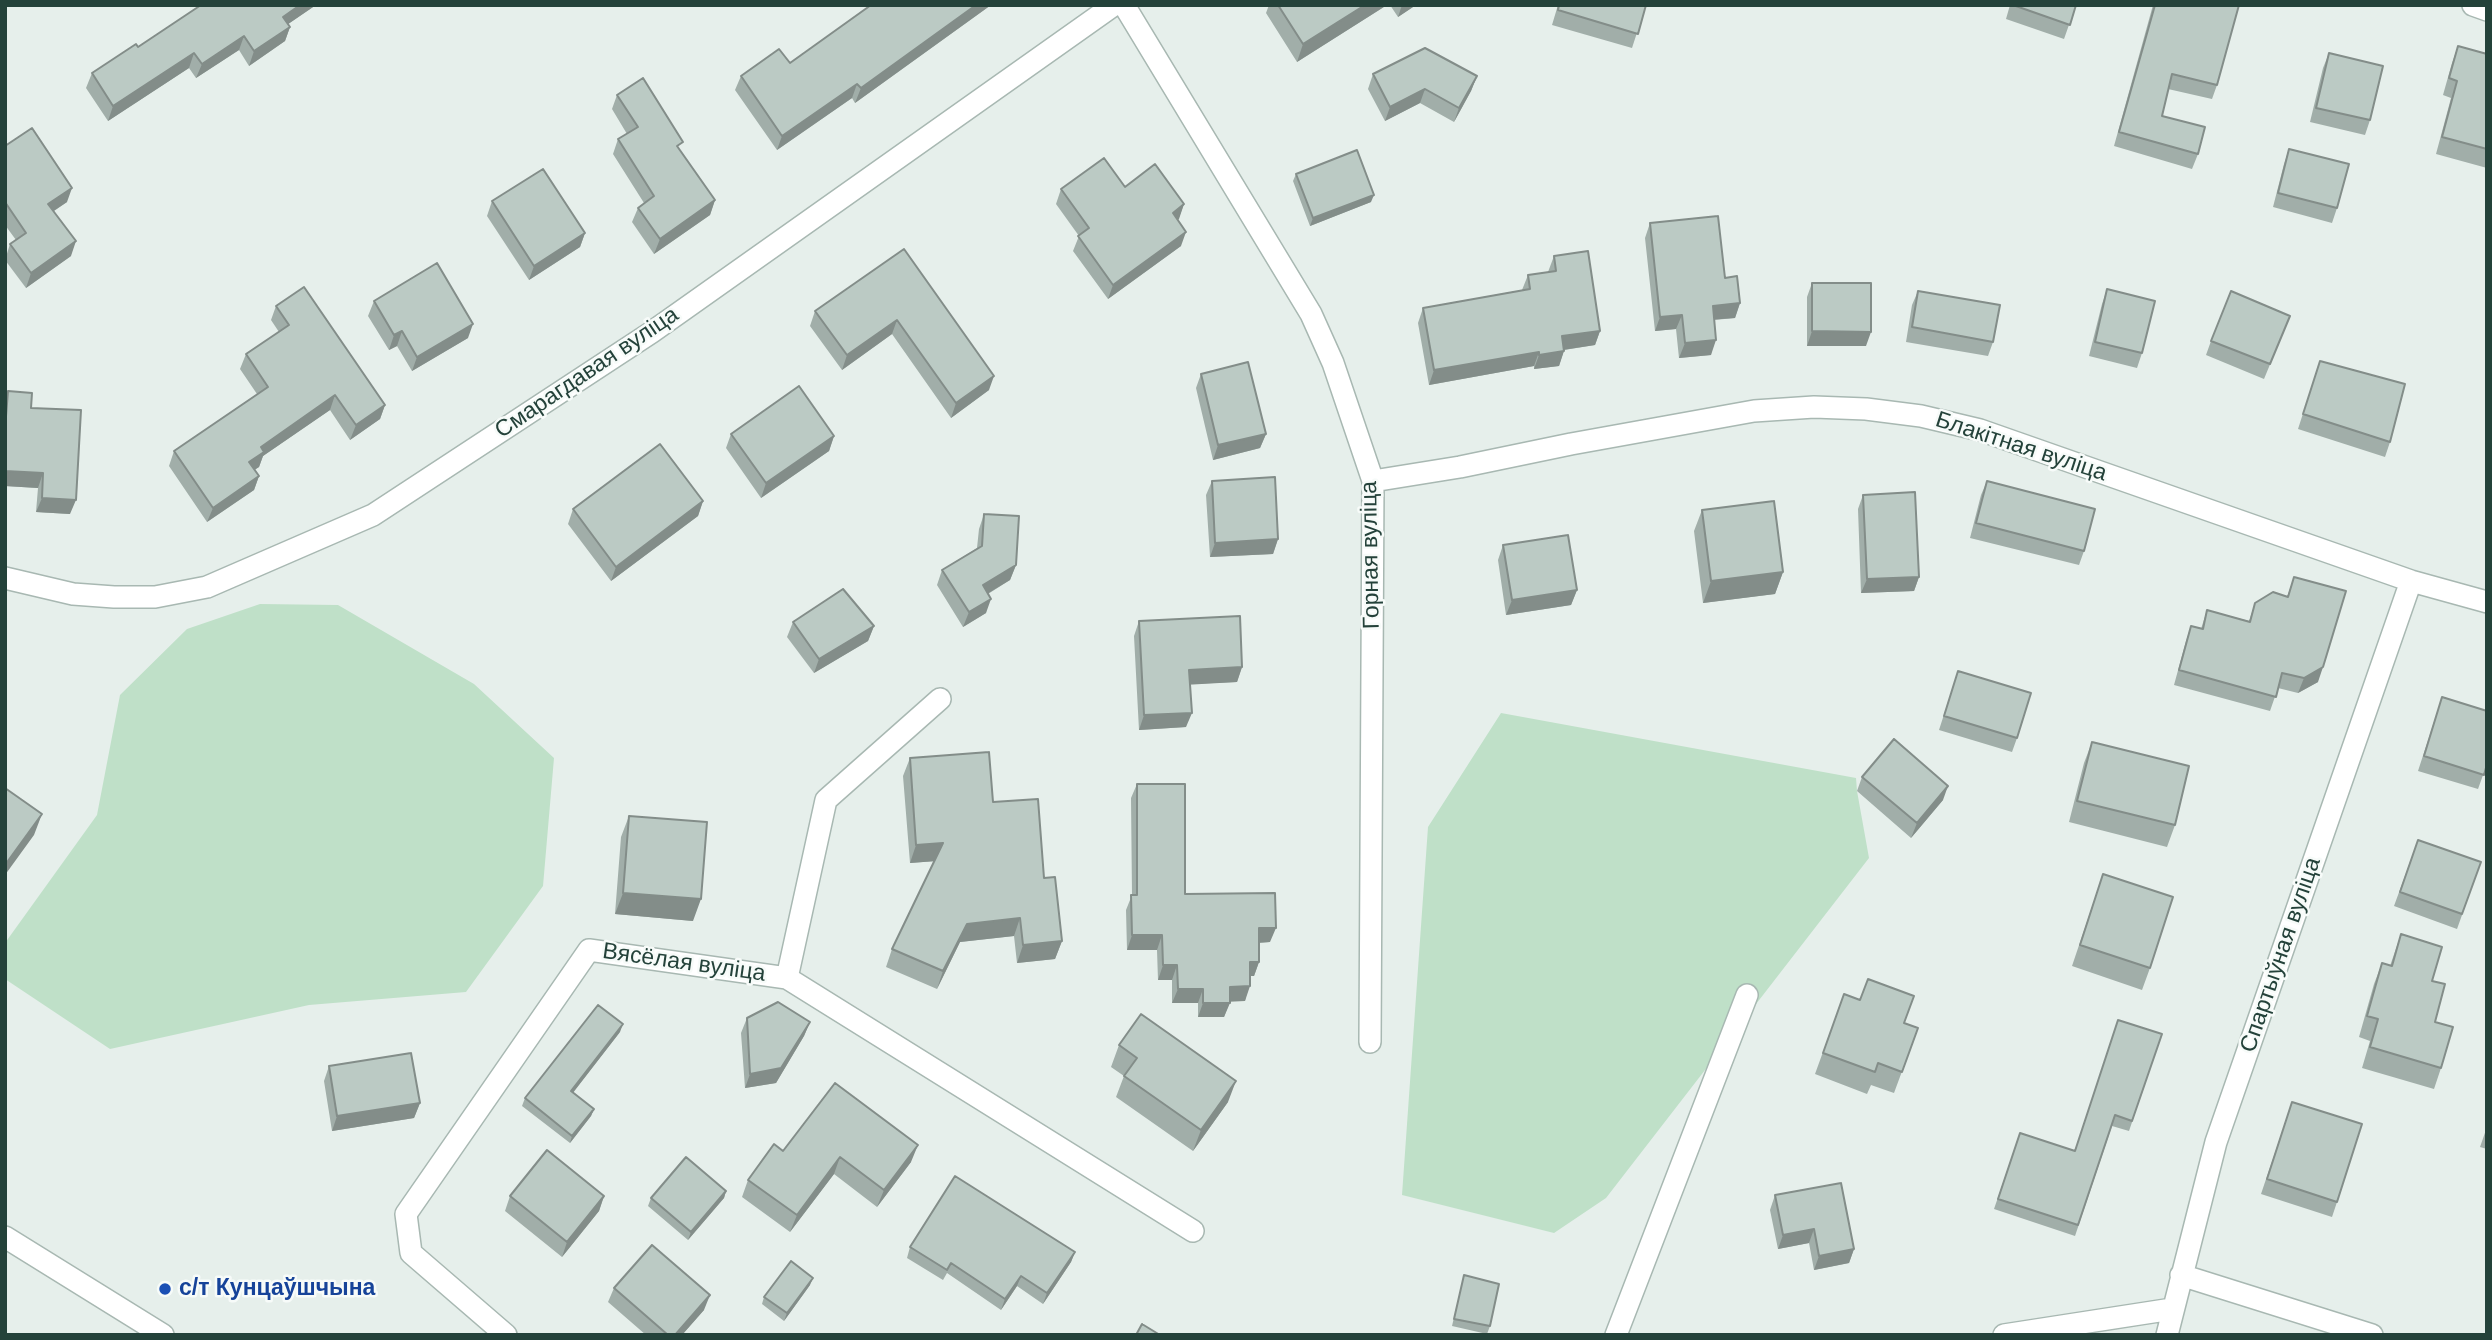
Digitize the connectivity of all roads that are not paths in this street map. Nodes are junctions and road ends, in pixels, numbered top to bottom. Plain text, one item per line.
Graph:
1 (1114, 5) edge
2 (1124, 5) edge
3 (2473, 5) edge
4 (2487, 10) edge
5 (1373, 481) junction
6 (5, 578) edge
7 (2411, 581) junction
8 (2487, 602) edge
9 (940, 699) dead end
10 (787, 978) junction
11 (1747, 995) dead end
12 (1370, 1042) dead end
13 (1192, 1231) dead end
14 (5, 1237) edge
15 (2181, 1275) junction
16 (2172, 1309) junction
17 (163, 1335) edge
18 (506, 1335) edge
19 (1616, 1335) edge
20 (2004, 1335) edge
21 (2167, 1335) edge
22 (2372, 1335) edge

1 - 6 street, Смарагдавая вуліца
2 - 5 street, Горная вуліца
3 - 4 street
5 - 7 street, Блакітная вуліца
5 - 12 street, Горная вуліца
7 - 8 street, Блакітная вуліца
7 - 15 street, Спартыўная вуліца
9 - 10 street
10 - 13 street, Вясёлая вуліца
10 - 18 street, Вясёлая вуліца
11 - 19 street
14 - 17 street
15 - 16 street, Спартыўная вуліца
15 - 22 street
16 - 20 street
16 - 21 street, Спартыўная вуліца

